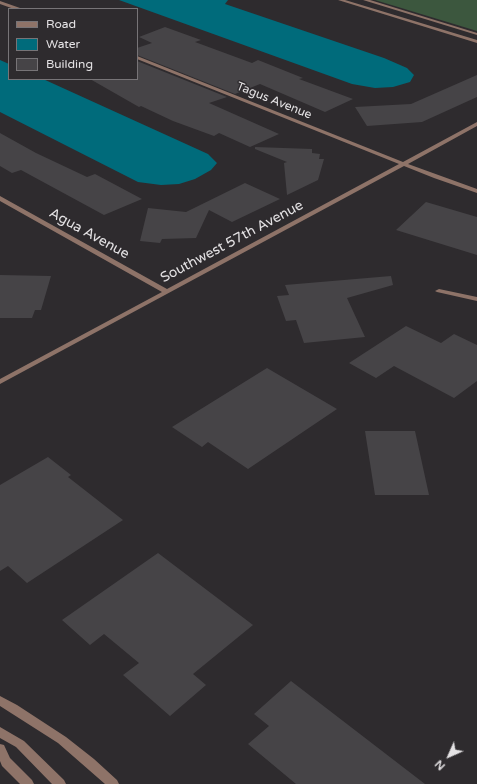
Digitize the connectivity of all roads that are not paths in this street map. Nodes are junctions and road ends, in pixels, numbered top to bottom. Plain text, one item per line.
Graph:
1 (340, 0) edge
2 (365, 0) edge
3 (0, 2) edge
4 (15, 8) edge
5 (477, 34) edge
6 (477, 42) edge
7 (138, 57) edge
8 (477, 124) edge
9 (403, 163) junction
10 (477, 191) edge
11 (0, 198) edge
12 (166, 291) junction
13 (439, 291) dead end
14 (477, 300) edge
15 (0, 382) edge
16 (0, 701) edge
17 (0, 732) edge
18 (0, 749) edge
19 (28, 784) edge
20 (60, 784) edge
21 (113, 784) edge

1 - 6 street
2 - 5 street
3 - 4 street
7 - 9 street, Tagus Avenue
8 - 9 street, Southwest 57th Avenue
9 - 10 street, Tagus Avenue
9 - 12 street, Southwest 57th Avenue
11 - 12 street, Agua Avenue
12 - 15 street, Southwest 57th Avenue
13 - 14 street
16 - 21 street
17 - 20 street
18 - 19 street

